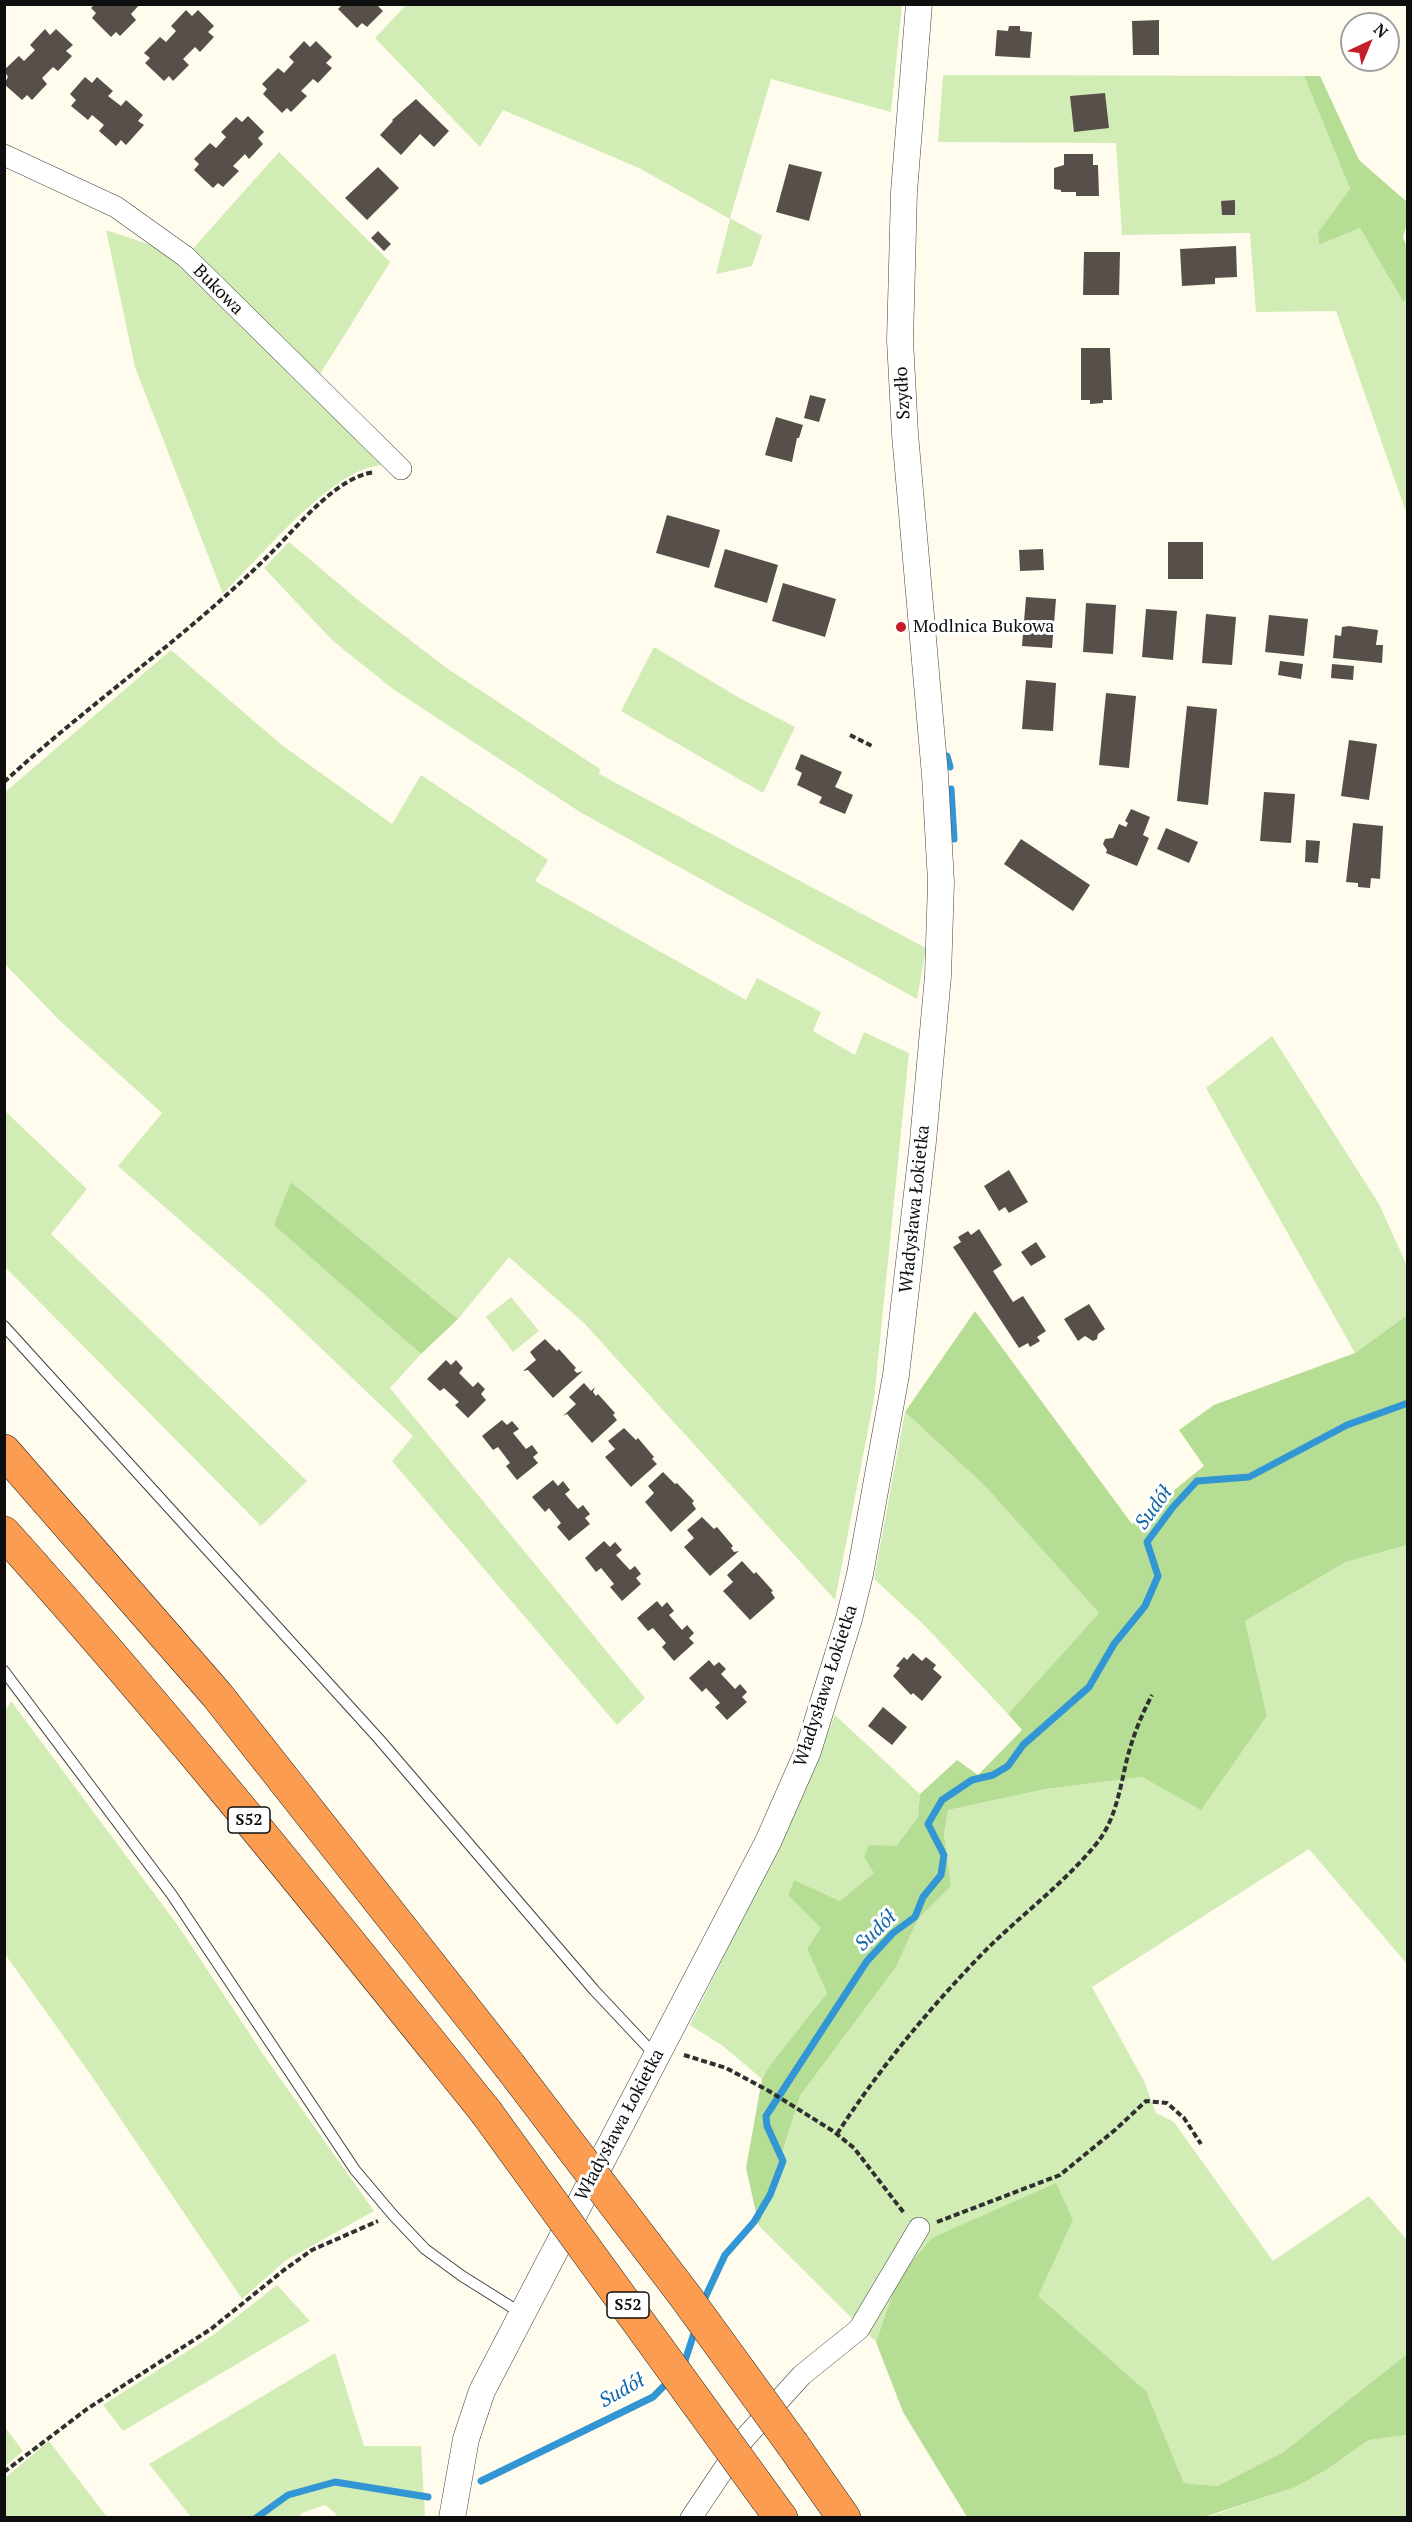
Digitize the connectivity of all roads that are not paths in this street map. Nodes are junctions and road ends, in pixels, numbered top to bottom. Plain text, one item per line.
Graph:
1 (919, 4) edge
2 (4, 155) edge
3 (400, 469) road end
4 (935, 780) joint
5 (4, 1326) edge
6 (4, 1451) edge
7 (4, 1533) edge
8 (4, 1671) edge
9 (658, 2052) junction
10 (919, 2228) road end
11 (521, 2313) junction
12 (774, 2508) edge
13 (452, 2517) edge
14 (691, 2517) edge
15 (844, 2517) edge

1 - 4 street, Szydło
2 - 3 street, Bukowa
4 - 9 street, Władysława Łokietka
5 - 9 lane
6 - 15 highway, S52, bridge
7 - 12 highway, S52, bridge
8 - 11 lane
9 - 11 street, Władysława Łokietka
10 - 14 street
11 - 13 street, Władysława Łokietka

